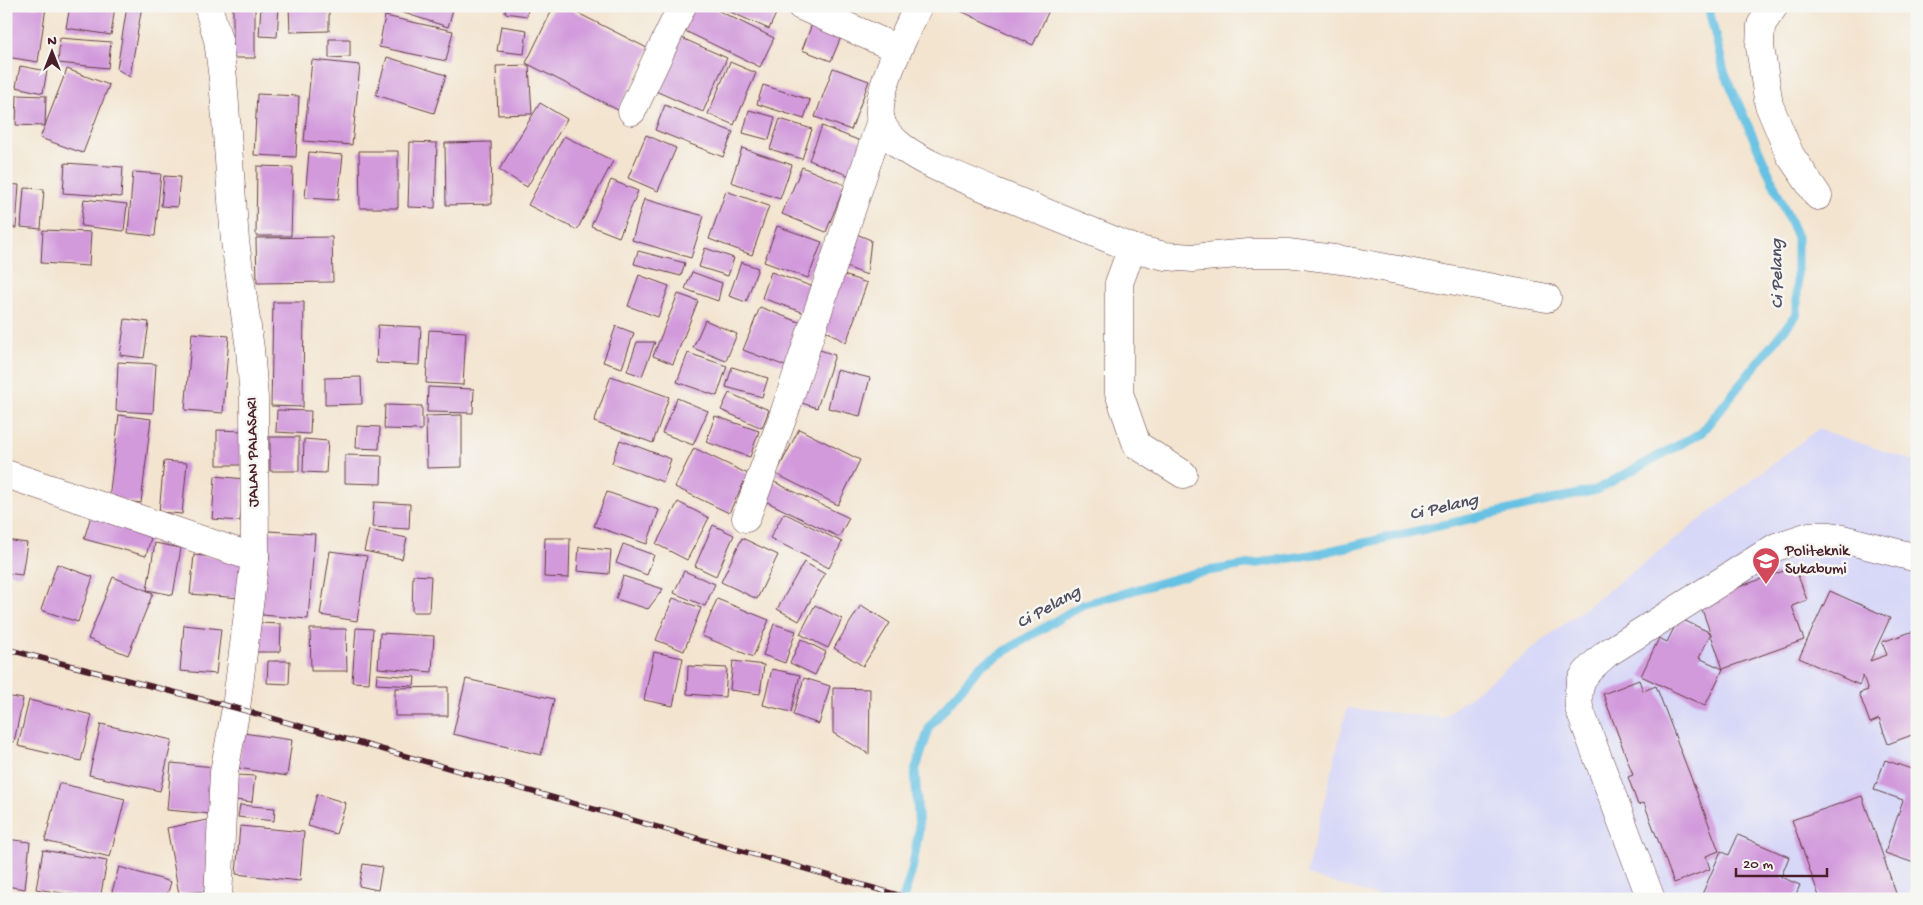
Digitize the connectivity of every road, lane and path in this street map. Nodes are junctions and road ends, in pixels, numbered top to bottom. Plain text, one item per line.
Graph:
1 (208, 6) edge
2 (682, 6) edge
3 (801, 6) edge
4 (918, 6) edge
5 (1774, 6) edge
6 (898, 49) junction
7 (632, 111) dead end
8 (880, 120) junction
9 (1818, 196) dead end
10 (1132, 248) junction
11 (1547, 298) dead end
12 (6, 474) edge
13 (1183, 474) dead end
14 (746, 518) dead end
15 (255, 558) junction
16 (1917, 558) edge
17 (218, 899) edge
18 (1651, 899) edge

1 - 15 street, JALAN PALASARI
2 - 7 street
3 - 6 street
4 - 6 street
5 - 9 street
6 - 8 street
8 - 10 street
8 - 14 street
10 - 11 street
10 - 13 street
12 - 15 street
15 - 17 street, JALAN PALASARI
16 - 18 street

